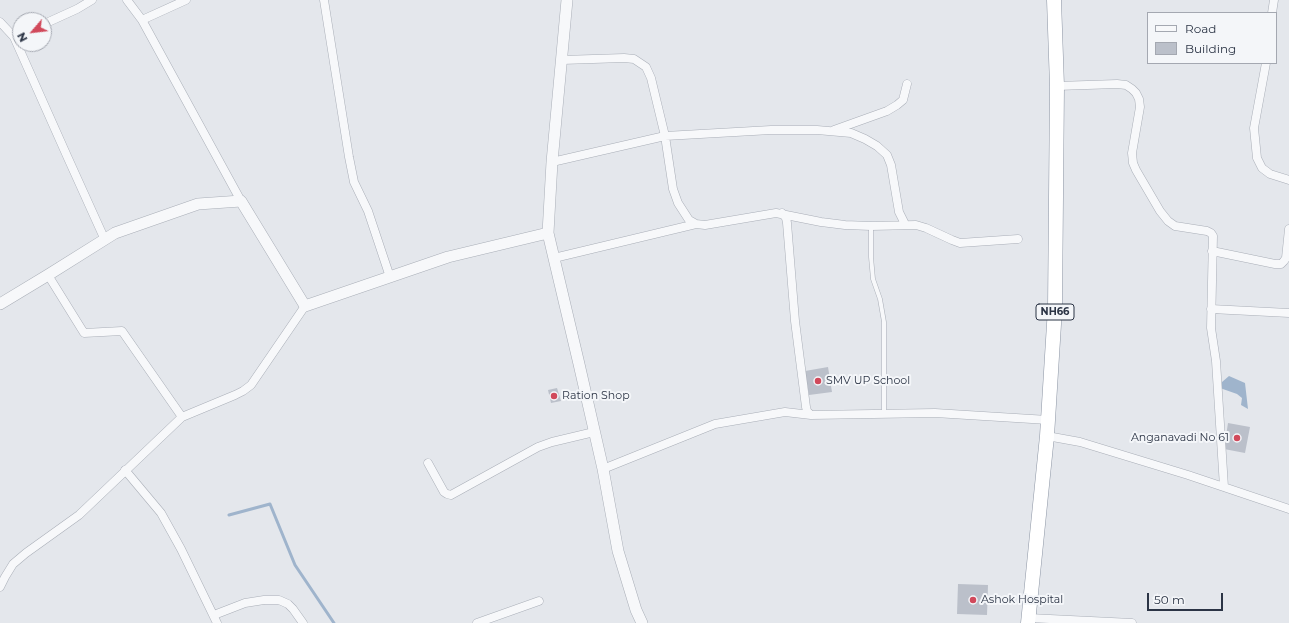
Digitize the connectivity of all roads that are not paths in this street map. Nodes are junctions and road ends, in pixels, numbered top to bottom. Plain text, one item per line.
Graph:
1 (92, 0) edge
2 (127, 0) edge
3 (186, 0) edge
4 (324, 0) edge
5 (567, 0) edge
6 (1054, 0) edge
7 (1274, 0) edge
8 (1272, 12) edge
9 (52, 20) edge
10 (142, 20) junction
11 (1, 25) edge
12 (12, 33) edge
13 (24, 52) edge
14 (562, 60) junction
15 (1266, 64) edge
16 (907, 84) dead end
17 (1056, 86) junction
18 (832, 131) junction
19 (665, 136) junction
20 (552, 162) junction
21 (1289, 180) edge
22 (241, 201) junction
23 (782, 213) junction
24 (696, 224) junction
25 (905, 224) junction
26 (871, 226) junction
27 (1289, 229) edge
28 (548, 233) junction
29 (1018, 239) dead end
30 (106, 240) junction
31 (1212, 251) junction
32 (554, 258) junction
33 (48, 275) junction
34 (390, 277) junction
35 (0, 304) edge
36 (305, 306) junction
37 (1212, 309) junction
38 (1289, 313) edge
39 (884, 413) junction
40 (811, 414) junction
41 (182, 417) junction
42 (1048, 420) junction
43 (594, 432) junction
44 (1047, 436) junction
45 (428, 463) dead end
46 (603, 469) junction
47 (125, 470) junction
48 (1224, 487) junction
49 (1289, 509) edge
50 (0, 586) edge
51 (539, 600) dead end
52 (215, 619) edge
53 (1029, 621) edge
54 (303, 623) edge
55 (477, 623) edge
56 (642, 623) edge
57 (1132, 623) edge

1 - 9 street
2 - 10 street
3 - 10 street
4 - 34 street
5 - 14 street
6 - 17 highway, NH66 / NH66
7 - 8 street
10 - 22 street
11 - 12 street
13 - 30 street
14 - 19 street
14 - 20 street
15 - 21 street
16 - 18 street
17 - 31 street
17 - 42 highway, NH66 / NH66
18 - 19 street
18 - 25 street
19 - 20 street
19 - 24 street
20 - 28 street
22 - 30 street
22 - 36 street
23 - 24 street
23 - 26 street
23 - 40 street
24 - 32 street
25 - 26 street
25 - 29 street
26 - 39 lane
27 - 31 street
28 - 32 street
28 - 34 street
30 - 33 street
31 - 37 street
32 - 43 street
33 - 35 street
33 - 41 street
34 - 36 street
36 - 41 street
37 - 38 street
37 - 48 street
39 - 40 street
39 - 42 street
40 - 46 street
41 - 47 street
42 - 44 highway, NH66 / NH66
43 - 45 street
43 - 46 street
44 - 48 street
44 - 53 highway, NH66 / NH66
46 - 56 street
47 - 50 street
47 - 52 street
48 - 49 street
51 - 55 street
52 - 54 street
53 - 57 street

